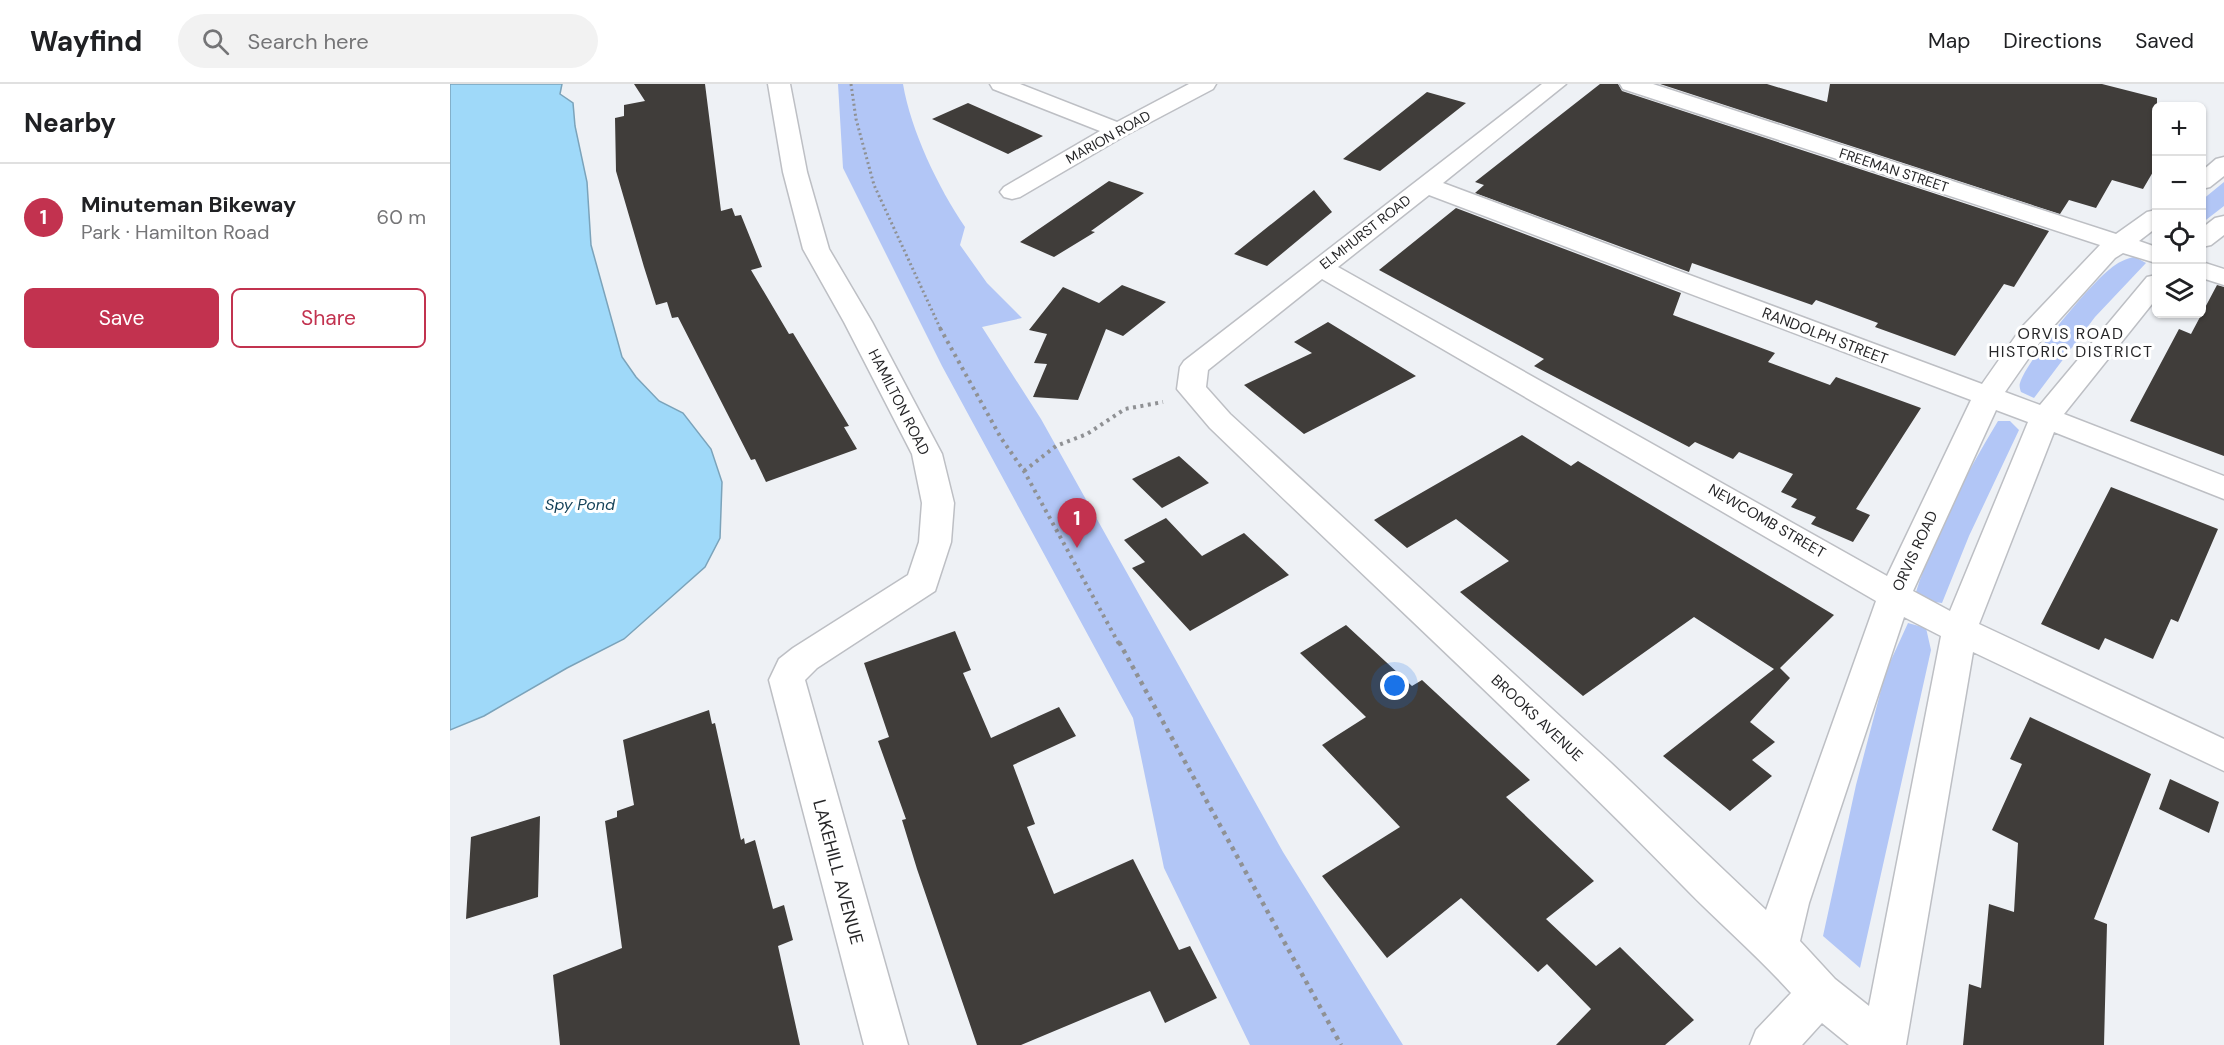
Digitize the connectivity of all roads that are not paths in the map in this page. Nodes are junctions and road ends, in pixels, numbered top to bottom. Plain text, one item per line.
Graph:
1 (779, 84) edge
2 (1001, 84) edge
3 (1205, 84) edge
4 (1555, 84) edge
5 (1631, 84) edge
6 (1118, 130) junction
7 (2224, 164) edge
8 (2206, 179) edge
9 (1425, 185) junction
10 (1012, 192) dead end
11 (2152, 221) edge
12 (2224, 223) edge
13 (2206, 237) edge
14 (2122, 243) junction
15 (2152, 253) edge
16 (1319, 267) junction
17 (2206, 271) edge
18 (2224, 277) edge
19 (2152, 289) edge
20 (1180, 395) joint
21 (1987, 397) junction
22 (2045, 418) junction
23 (2224, 488) edge
24 (1896, 594) junction
25 (1959, 631) junction
26 (790, 699) joint
27 (2224, 756) edge
28 (1777, 947) junction
29 (1820, 994) junction
30 (886, 1045) edge
31 (1772, 1045) edge
32 (1884, 1045) edge

1 - 26 street, HAMILTON ROAD
2 - 6 street
3 - 6 street, MARION ROAD
4 - 9 street, ELMHURST ROAD
5 - 14 street, FREEMAN STREET
6 - 10 street, MARION ROAD
7 - 8 street
9 - 16 street, ELMHURST ROAD
9 - 21 street, RANDOLPH STREET
11 - 14 street, ORVIS ROAD
12 - 13 street
14 - 15 street, FREEMAN STREET
14 - 21 street, ORVIS ROAD
16 - 20 street, ELMHURST ROAD
16 - 24 street, NEWCOMB STREET
17 - 18 street
19 - 22 street
20 - 28 street, BROOKS AVENUE
21 - 22 street, RANDOLPH STREET
21 - 24 street, ORVIS ROAD
22 - 23 street, RANDOLPH STREET
22 - 25 street
24 - 25 street, NEWCOMB STREET
24 - 28 street, ORVIS ROAD
25 - 27 street, NEWCOMB STREET
25 - 32 street
26 - 30 street, LAKEHILL AVENUE
28 - 29 street, BROOKS AVENUE
29 - 31 street
29 - 32 street, BROOKS AVENUE

